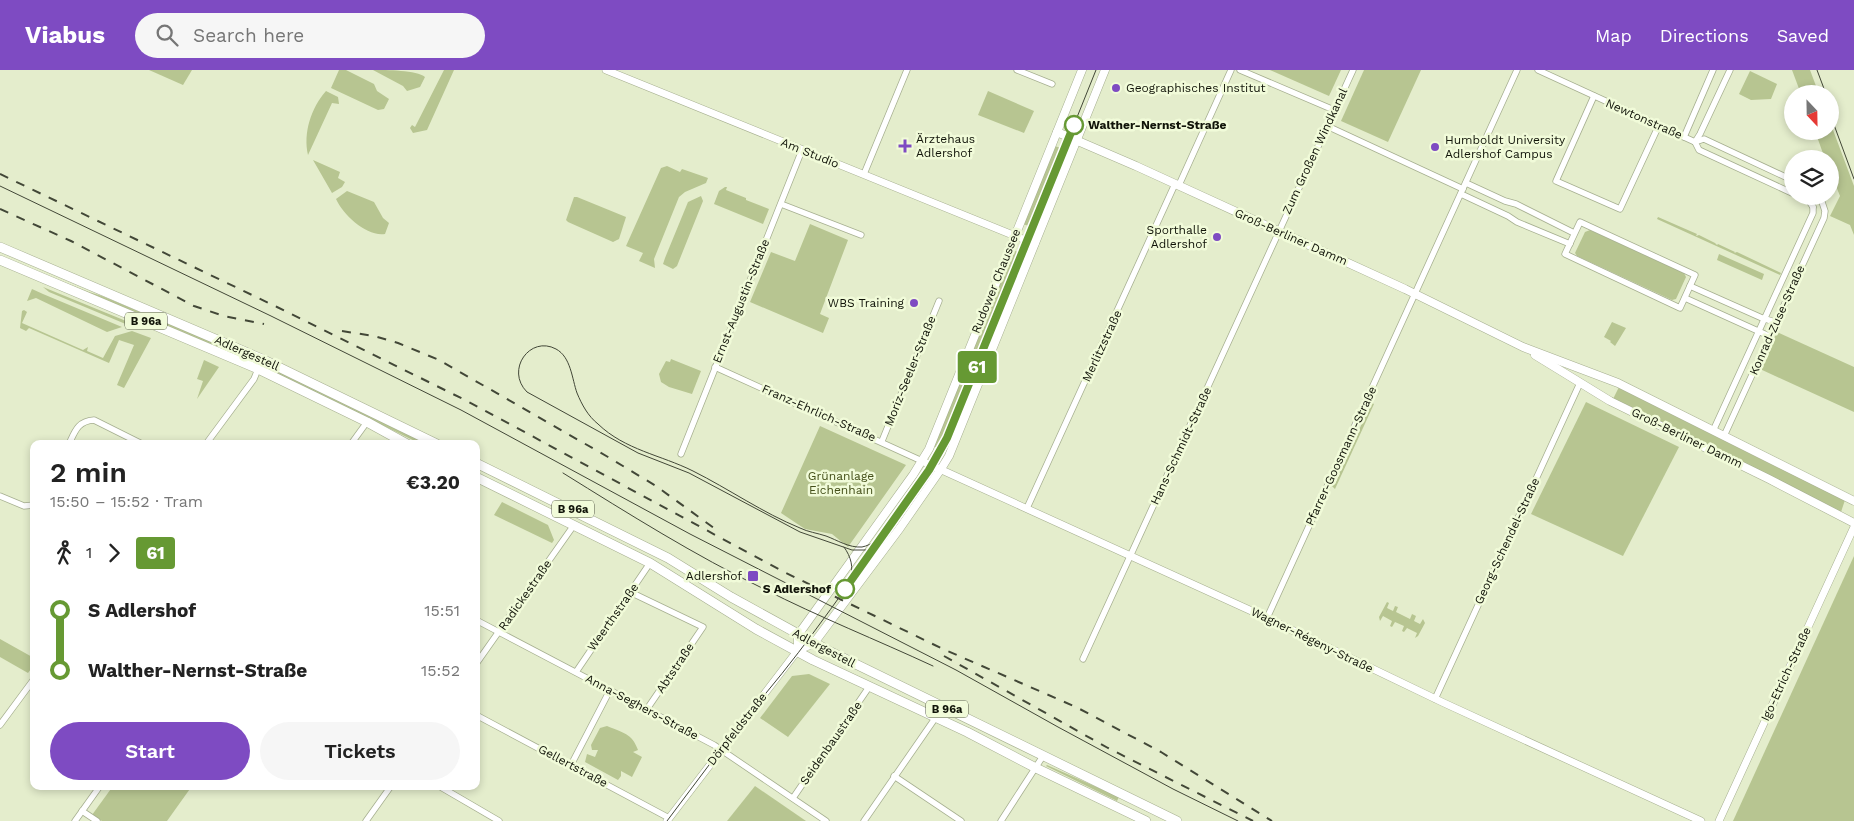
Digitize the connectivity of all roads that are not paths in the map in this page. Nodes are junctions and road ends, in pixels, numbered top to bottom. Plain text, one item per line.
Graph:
1 (606, 70) edge
2 (627, 70) edge
3 (907, 70) edge
4 (1017, 70) edge
5 (1082, 70) edge
6 (1105, 70) edge
7 (1231, 70) edge
8 (1240, 70) edge
9 (1353, 70) edge
10 (1517, 70) edge
11 (1538, 70) edge
12 (1713, 70) edge
13 (1730, 70) edge
14 (624, 78) junction
15 (1052, 84) dead end
16 (1594, 96) junction
17 (1334, 110) junction
18 (1659, 125) junction
19 (1327, 126) junction
20 (1057, 132) junction
21 (1684, 137) junction
22 (1077, 140) junction
23 (1695, 142) junction
24 (802, 150) junction
25 (864, 174) junction
26 (1784, 176) edge
27 (1177, 184) junction
28 (1463, 188) junction
29 (1784, 189) edge
30 (781, 204) junction
31 (1818, 205) edge
32 (1824, 205) edge
33 (1813, 206) joint
34 (1278, 231) junction
35 (1574, 233) junction
36 (861, 235) dead end
37 (1014, 236) junction
38 (1035, 244) junction
39 (1570, 244) junction
40 (0, 247) edge
41 (16, 255) junction
42 (0, 260) edge
43 (12, 265) junction
44 (53, 270) junction
45 (34, 275) junction
46 (1690, 286) junction
47 (1415, 294) junction
48 (1685, 298) junction
49 (939, 301) dead end
50 (1764, 319) junction
51 (1775, 322) junction
52 (1758, 332) junction
53 (1769, 336) junction
54 (1523, 347) junction
55 (262, 359) junction
56 (715, 367) junction
57 (258, 369) junction
58 (1587, 370) junction
59 (1580, 383) junction
60 (367, 422) junction
61 (1713, 431) junction
62 (1724, 436) junction
63 (71, 440) edge
64 (134, 440) edge
65 (209, 440) edge
66 (354, 440) edge
67 (399, 440) edge
68 (429, 440) edge
69 (882, 441) junction
70 (681, 454) dead end
71 (922, 461) junction
72 (480, 464) edge
73 (941, 469) junction
74 (480, 479) edge
75 (0, 496) edge
76 (1854, 501) edge
77 (30, 505) edge
78 (1027, 508) junction
79 (1854, 523) edge
80 (574, 525) junction
81 (1854, 527) edge
82 (1131, 556) junction
83 (650, 563) junction
84 (630, 592) junction
85 (1267, 618) junction
86 (480, 622) edge
87 (499, 632) junction
88 (798, 635) junction
89 (814, 643) junction
90 (798, 650) junction
91 (480, 658) edge
92 (1083, 659) dead end
93 (576, 672) junction
94 (30, 684) edge
95 (869, 687) junction
96 (610, 690) junction
97 (1435, 699) junction
98 (647, 709) junction
99 (480, 717) edge
100 (936, 717) junction
101 (0, 725) edge
102 (721, 750) junction
103 (1043, 756) junction
104 (571, 765) junction
105 (1036, 768) junction
106 (894, 776) junction
107 (97, 790) edge
108 (388, 790) edge
109 (446, 790) edge
110 (792, 798) junction
111 (82, 812) junction
112 (668, 819) edge
113 (75, 821) edge
114 (97, 821) edge
115 (366, 821) edge
116 (499, 821) edge
117 (826, 821) edge
118 (864, 821) edge
119 (961, 821) edge
120 (1001, 821) edge
121 (1146, 821) edge
122 (1177, 821) edge
123 (1701, 821) edge
124 (1719, 821) edge

1 - 14 street, Am Studio
2 - 14 street
3 - 25 street
4 - 15 street
5 - 20 main road, Rudower Chaussee
6 - 22 main road, Rudower Chaussee
7 - 27 street, Merlitzstraße
8 - 17 street
9 - 17 street, Zum Großen Windkanal
10 - 28 street, Pfarrer-Goosmann-Straße
11 - 16 street, Newtonstraße
12 - 21 street
13 - 23 street
14 - 24 street, Am Studio
16 - 18 street, Newtonstraße
16 - 18 street, Newtonstraße
17 - 19 street, Zum Großen Windkanal
18 - 21 street, Newtonstraße
19 - 28 street
19 - 34 street, Zum Großen Windkanal
20 - 22 main road, Groß-Berliner Damm
20 - 37 main road, Rudower Chaussee
21 - 23 street, Newtonstraße
22 - 27 main road, Groß-Berliner Damm
22 - 38 main road, Rudower Chaussee
23 - 26 street, Newtonstraße
23 - 29 street, Newtonstraße
24 - 25 street, Am Studio
24 - 30 street, Ernst-Augustin-Straße
25 - 37 street, Am Studio
27 - 34 main road, Groß-Berliner Damm
27 - 78 street, Merlitzstraße
28 - 35 street
28 - 39 street
28 - 47 street, Pfarrer-Goosmann-Straße
30 - 36 street
30 - 56 street, Ernst-Augustin-Straße
31 - 33 street
32 - 51 street, Konrad-Zuse-Straße
33 - 50 street, Konrad-Zuse-Straße
34 - 47 main road, Groß-Berliner Damm
34 - 82 street, Hans-Schmidt-Straße
35 - 39 street
35 - 46 street
37 - 38 street, Am Studio
37 - 71 main road, Rudower Chaussee
38 - 73 main road, Rudower Chaussee
39 - 48 street
40 - 41 main road, Adlergestell / B 96a
41 - 43 main road
41 - 44 main road, Adlergestell / B 96a
42 - 43 main road, Adlergestell / B 96a
43 - 45 main road, Adlergestell / B 96a
44 - 45 main road
44 - 55 main road, Adlergestell / B 96a
45 - 57 main road, Adlergestell / B 96a
46 - 48 street
46 - 50 street
47 - 54 main road, Groß-Berliner Damm
47 - 85 street, Pfarrer-Goosmann-Straße
48 - 52 street
49 - 69 street, Moriz-Seeler-Straße
50 - 51 street
50 - 52 street, Konrad-Zuse-Straße
51 - 53 street, Konrad-Zuse-Straße
52 - 53 street
52 - 61 street, Konrad-Zuse-Straße
53 - 62 street, Konrad-Zuse-Straße
54 - 58 main road, Groß-Berliner Damm
54 - 59 main road, Groß-Berliner Damm
55 - 57 main road
55 - 68 main road, Adlergestell / B 96a
56 - 69 street, Franz-Ehrlich-Straße
56 - 70 street, Ernst-Augustin-Straße
57 - 60 main road, Adlergestell / B 96a
57 - 65 street
58 - 59 main road
58 - 61 main road, Groß-Berliner Damm
59 - 79 main road, Groß-Berliner Damm
59 - 97 street, Georg-Schendel-Straße
60 - 66 street
60 - 67 main road, Adlergestell / B 96a
61 - 62 main road, Groß-Berliner Damm
62 - 76 main road, Groß-Berliner Damm
63 - 64 street
69 - 71 street, Franz-Ehrlich-Straße
71 - 73 street, Wagner-Régeny-Straße
71 - 88 main road, Rudower Chaussee
72 - 88 main road, Adlergestell / B 96a
73 - 78 street, Wagner-Régeny-Straße
73 - 89 main road, Rudower Chaussee
74 - 80 main road, Adlergestell / B 96a
75 - 77 street
78 - 82 street, Wagner-Régeny-Straße
80 - 83 main road, Adlergestell / B 96a
80 - 87 street, Radickestraße
81 - 124 street, Igo-Etrich-Straße
82 - 85 street, Wagner-Régeny-Straße
82 - 92 street, Hans-Schmidt-Straße
83 - 84 street, Weerthstraße
83 - 90 main road, Adlergestell / B 96a
84 - 93 street, Weerthstraße
84 - 98 street, Abtstraße
85 - 97 street, Wagner-Régeny-Straße
86 - 87 street, Anna-Seghers-Straße
87 - 91 street, Radickestraße
87 - 93 street, Anna-Seghers-Straße
88 - 89 main road, Adlergestell / B 96a
88 - 90 main road
89 - 90 main road
89 - 103 main road, Adlergestell / B 96a
90 - 95 main road, Adlergestell / B 96a
90 - 102 street, Dörpfeldstraße
93 - 96 street, Anna-Seghers-Straße
94 - 101 street
95 - 100 main road, Adlergestell / B 96a
95 - 110 street, Seidenbaustraße
96 - 98 street, Anna-Seghers-Straße
96 - 104 street
97 - 123 street, Wagner-Régeny-Straße
98 - 102 street, Anna-Seghers-Straße
99 - 104 street, Gellertstraße
100 - 105 main road, Adlergestell / B 96a
100 - 106 street
102 - 110 street, Anna-Seghers-Straße
102 - 112 street, Dörpfeldstraße
103 - 105 street
103 - 122 main road, Adlergestell / B 96a
104 - 112 street, Gellertstraße
105 - 120 street
105 - 121 main road, Adlergestell / B 96a
106 - 118 street
106 - 119 street
107 - 111 street
108 - 115 street
109 - 116 street
110 - 117 street, Anna-Seghers-Straße
111 - 113 street
111 - 114 street

